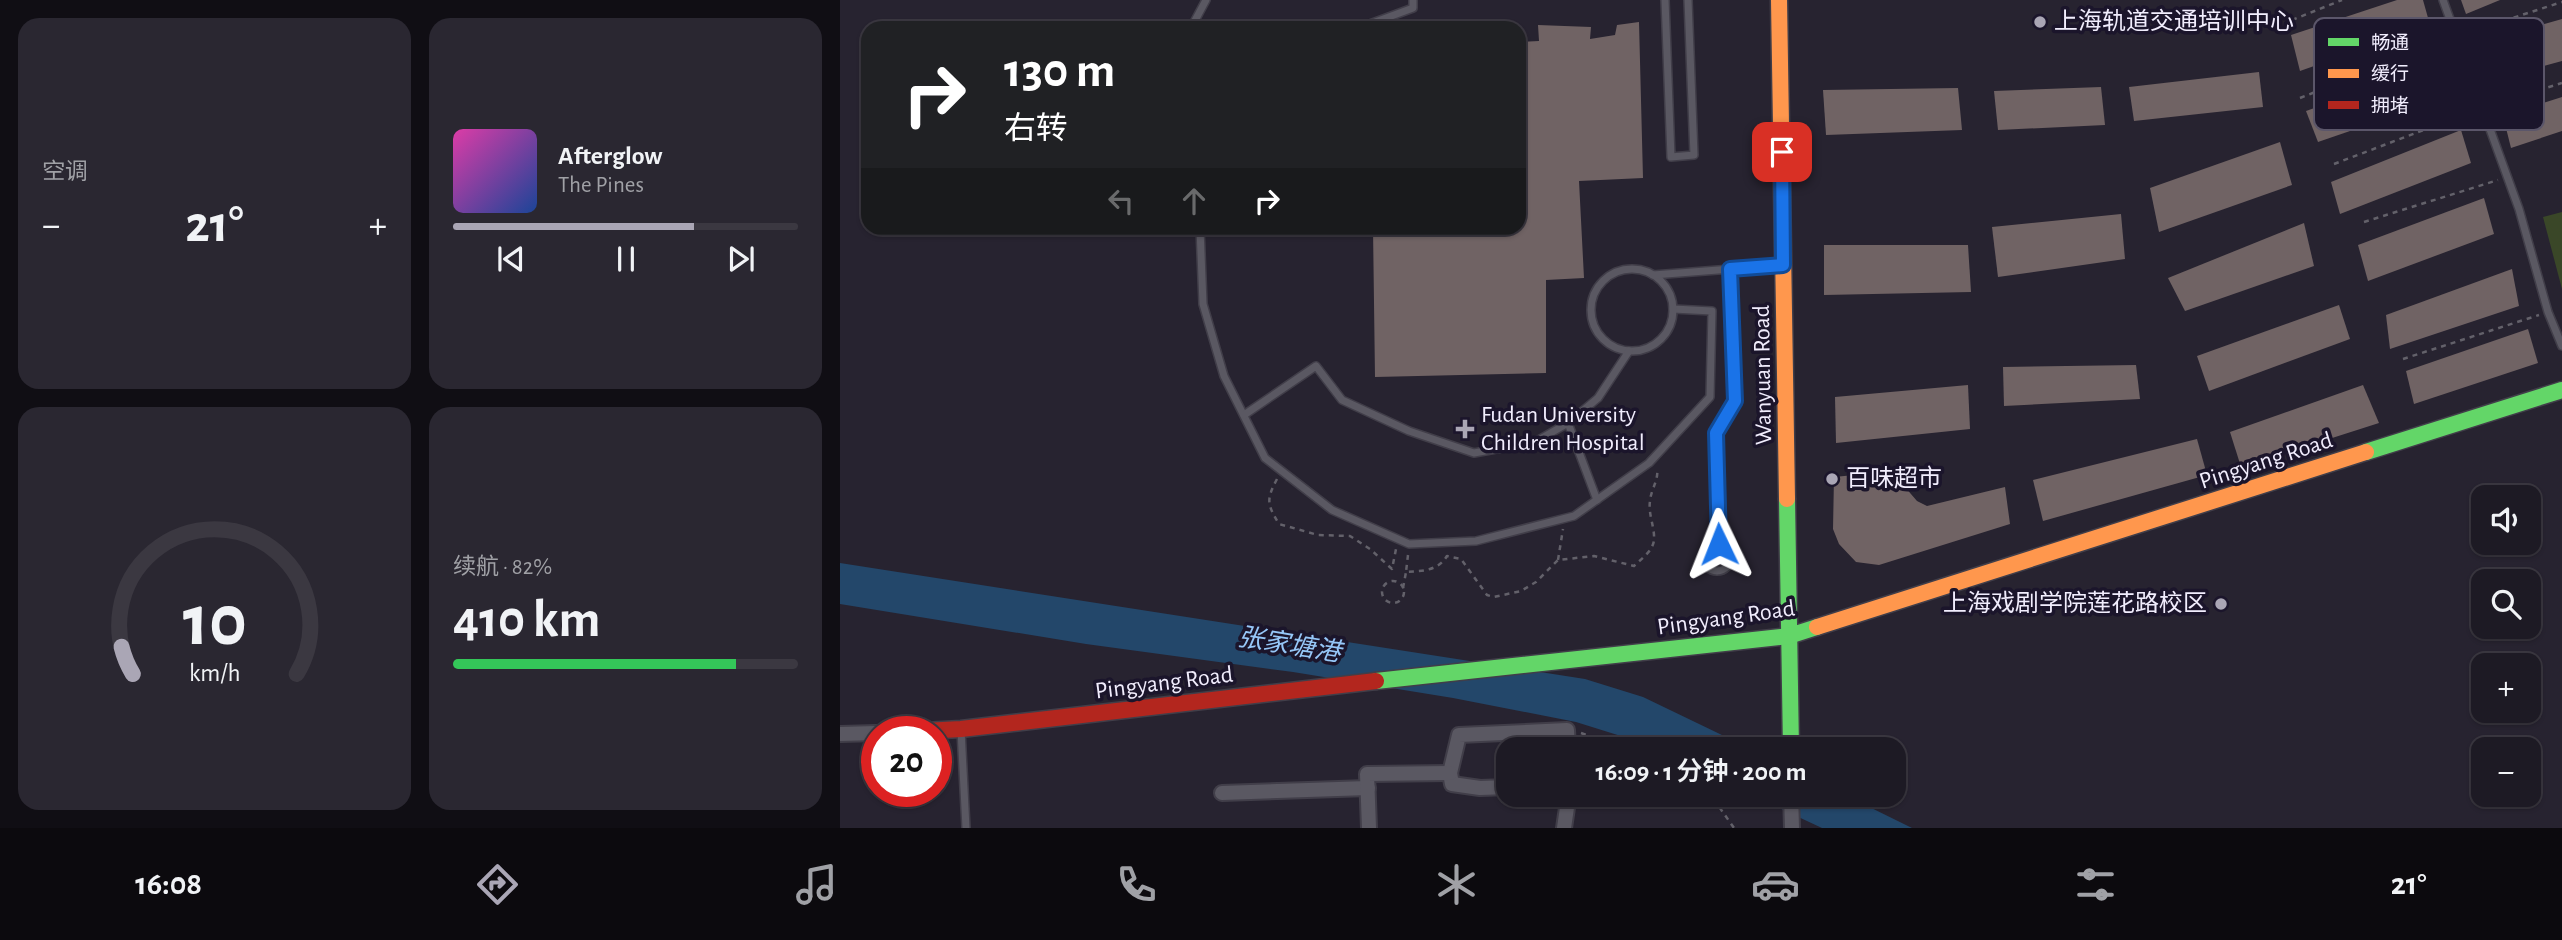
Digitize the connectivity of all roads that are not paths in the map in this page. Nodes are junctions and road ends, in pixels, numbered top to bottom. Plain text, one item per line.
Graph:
1 (1206, 0) edge
2 (1413, 0) edge
3 (1665, 0) edge
4 (1688, 0) edge
5 (1779, 0) edge
6 (2443, 0) edge
7 (2450, 18) edge
8 (1195, 21) edge
9 (1378, 21) edge
10 (2490, 130) edge
11 (1200, 235) edge
12 (1783, 265) junction
13 (1730, 269) junction
14 (1653, 275) junction
15 (1673, 309) junction
16 (2562, 346) edge
17 (1629, 351) junction
18 (2562, 390) edge
19 (1244, 415) junction
20 (1568, 423) junction
21 (1597, 500) junction
22 (1719, 544) dead end
23 (1789, 636) junction
24 (952, 729) edge
25 (961, 729) junction
26 (861, 733) edge
27 (840, 734) edge
28 (1567, 737) edge
29 (1791, 737) edge
30 (1450, 773) junction
31 (1368, 788) junction
32 (1496, 788) edge
33 (1222, 793) dead end
34 (1567, 807) edge
35 (1791, 807) edge
36 (1792, 827) edge
37 (966, 828) edge
38 (1369, 828) edge
39 (1564, 828) edge

1 - 8 lane
2 - 9 lane
3 - 4 lane
5 - 12 street, Wanyuan Road
6 - 7 lane
10 - 16 lane
11 - 19 lane
12 - 13 lane
12 - 23 street, Wanyuan Road
13 - 14 lane
13 - 22 lane
14 - 15 lane
14 - 17 lane
15 - 17 lane
15 - 21 lane
17 - 20 lane
18 - 23 street, Pingyang Road
19 - 20 lane
19 - 21 lane
20 - 21 lane
23 - 25 street, Pingyang Road
23 - 29 street, Wanyuan Road
24 - 25 street, Pingyang Road
25 - 37 lane
26 - 27 street
28 - 30 street
30 - 31 street
30 - 32 street
31 - 33 street
31 - 38 street
34 - 39 street
35 - 36 street

